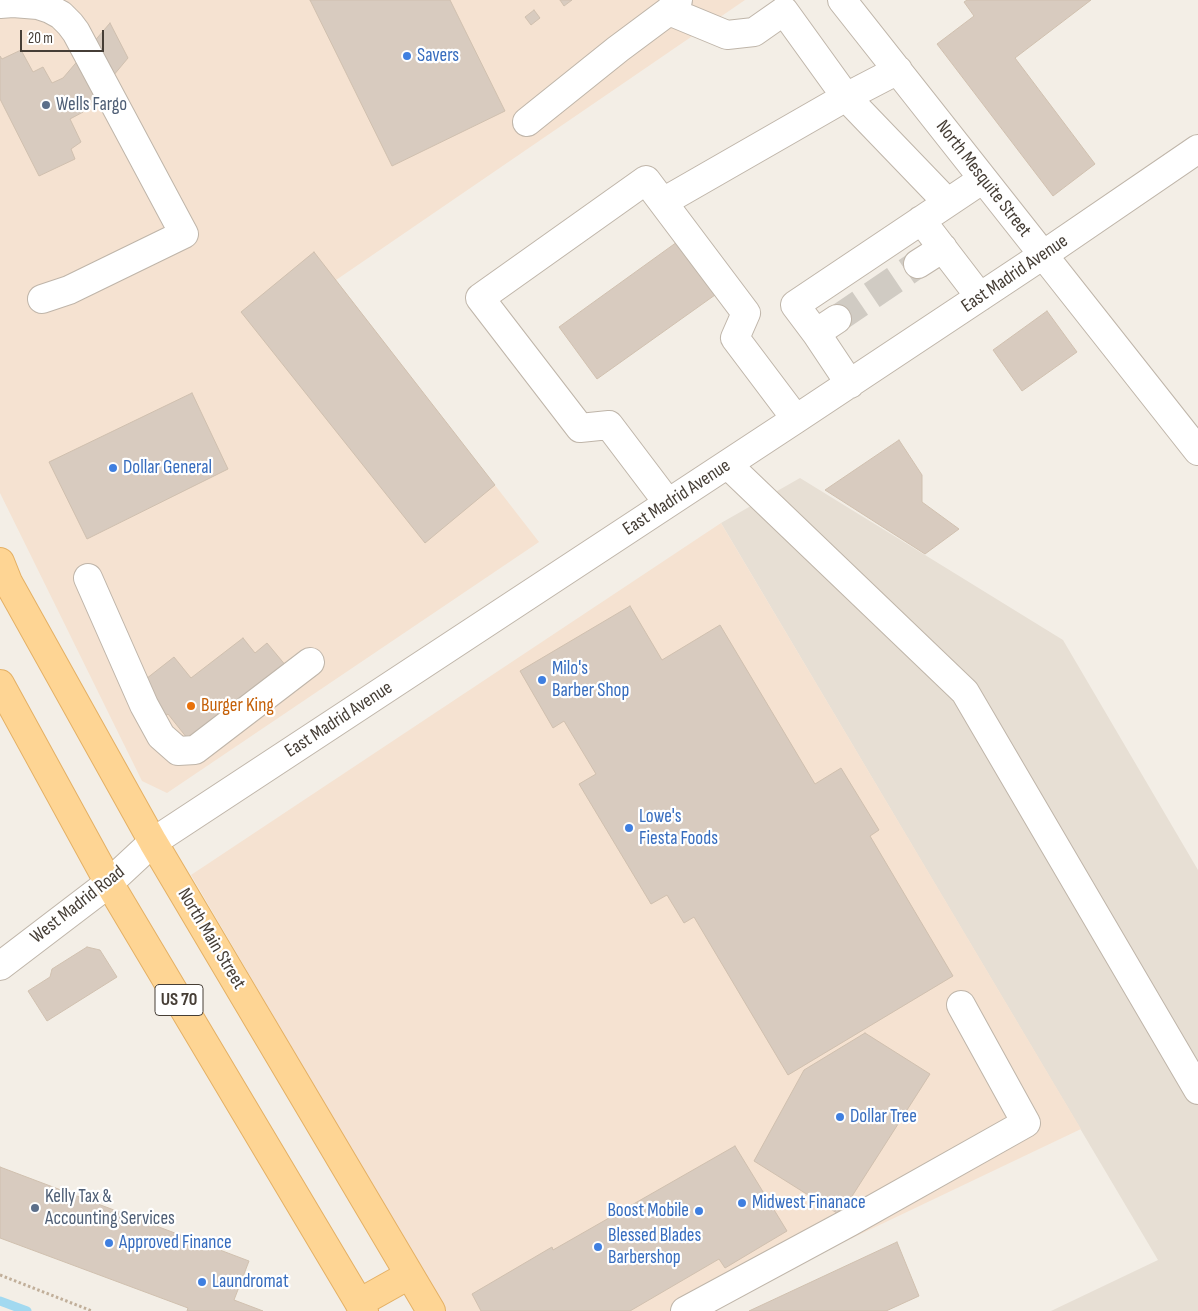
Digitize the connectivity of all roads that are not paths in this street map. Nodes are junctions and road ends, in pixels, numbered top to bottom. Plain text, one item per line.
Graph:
1 (842, 0) edge
2 (0, 4) edge
3 (673, 6) edge
4 (781, 6) edge
5 (898, 70) junction
6 (846, 97) junction
7 (527, 122) dead end
8 (1198, 149) edge
9 (983, 178) junction
10 (663, 202) junction
11 (947, 202) junction
12 (921, 220) junction
13 (943, 248) junction
14 (1043, 256) junction
15 (918, 264) tunnel mouth
16 (980, 297) junction
17 (42, 299) dead end
18 (850, 384) junction
19 (796, 419) junction
20 (1198, 451) edge
21 (728, 465) junction
22 (668, 503) junction
23 (0, 562) edge
24 (88, 578) dead end
25 (310, 662) dead end
26 (0, 684) edge
27 (154, 842) junction
28 (109, 883) junction
29 (0, 966) edge
30 (961, 1005) dead end
31 (1198, 1090) edge
32 (410, 1275) junction
33 (361, 1307) edge
34 (431, 1311) edge
35 (685, 1311) edge

1 - 5 street, North Mesquite Street
2 - 17 street
3 - 4 street
3 - 7 street
4 - 6 street
5 - 6 street
5 - 9 street, North Mesquite Street
6 - 10 street
6 - 11 street
8 - 14 street, East Madrid Avenue
9 - 11 street
9 - 14 street, North Mesquite Street
10 - 19 street
10 - 22 street
11 - 12 street
12 - 13 street
12 - 18 street
13 - 15 street
13 - 16 street
14 - 16 street, East Madrid Avenue
14 - 20 street, North Mesquite Street
16 - 18 street, East Madrid Avenue
18 - 19 street, East Madrid Avenue
19 - 21 street, East Madrid Avenue
21 - 22 street, East Madrid Avenue
21 - 31 street
22 - 27 street, East Madrid Avenue
23 - 27 main road, North Main Street
24 - 25 street
26 - 28 main road, US 70
27 - 28 street, West Madrid Road
27 - 32 main road, North Main Street
28 - 29 street, West Madrid Road
28 - 33 main road, US 70
30 - 35 street
32 - 33 main road
32 - 34 main road, North Main Street

